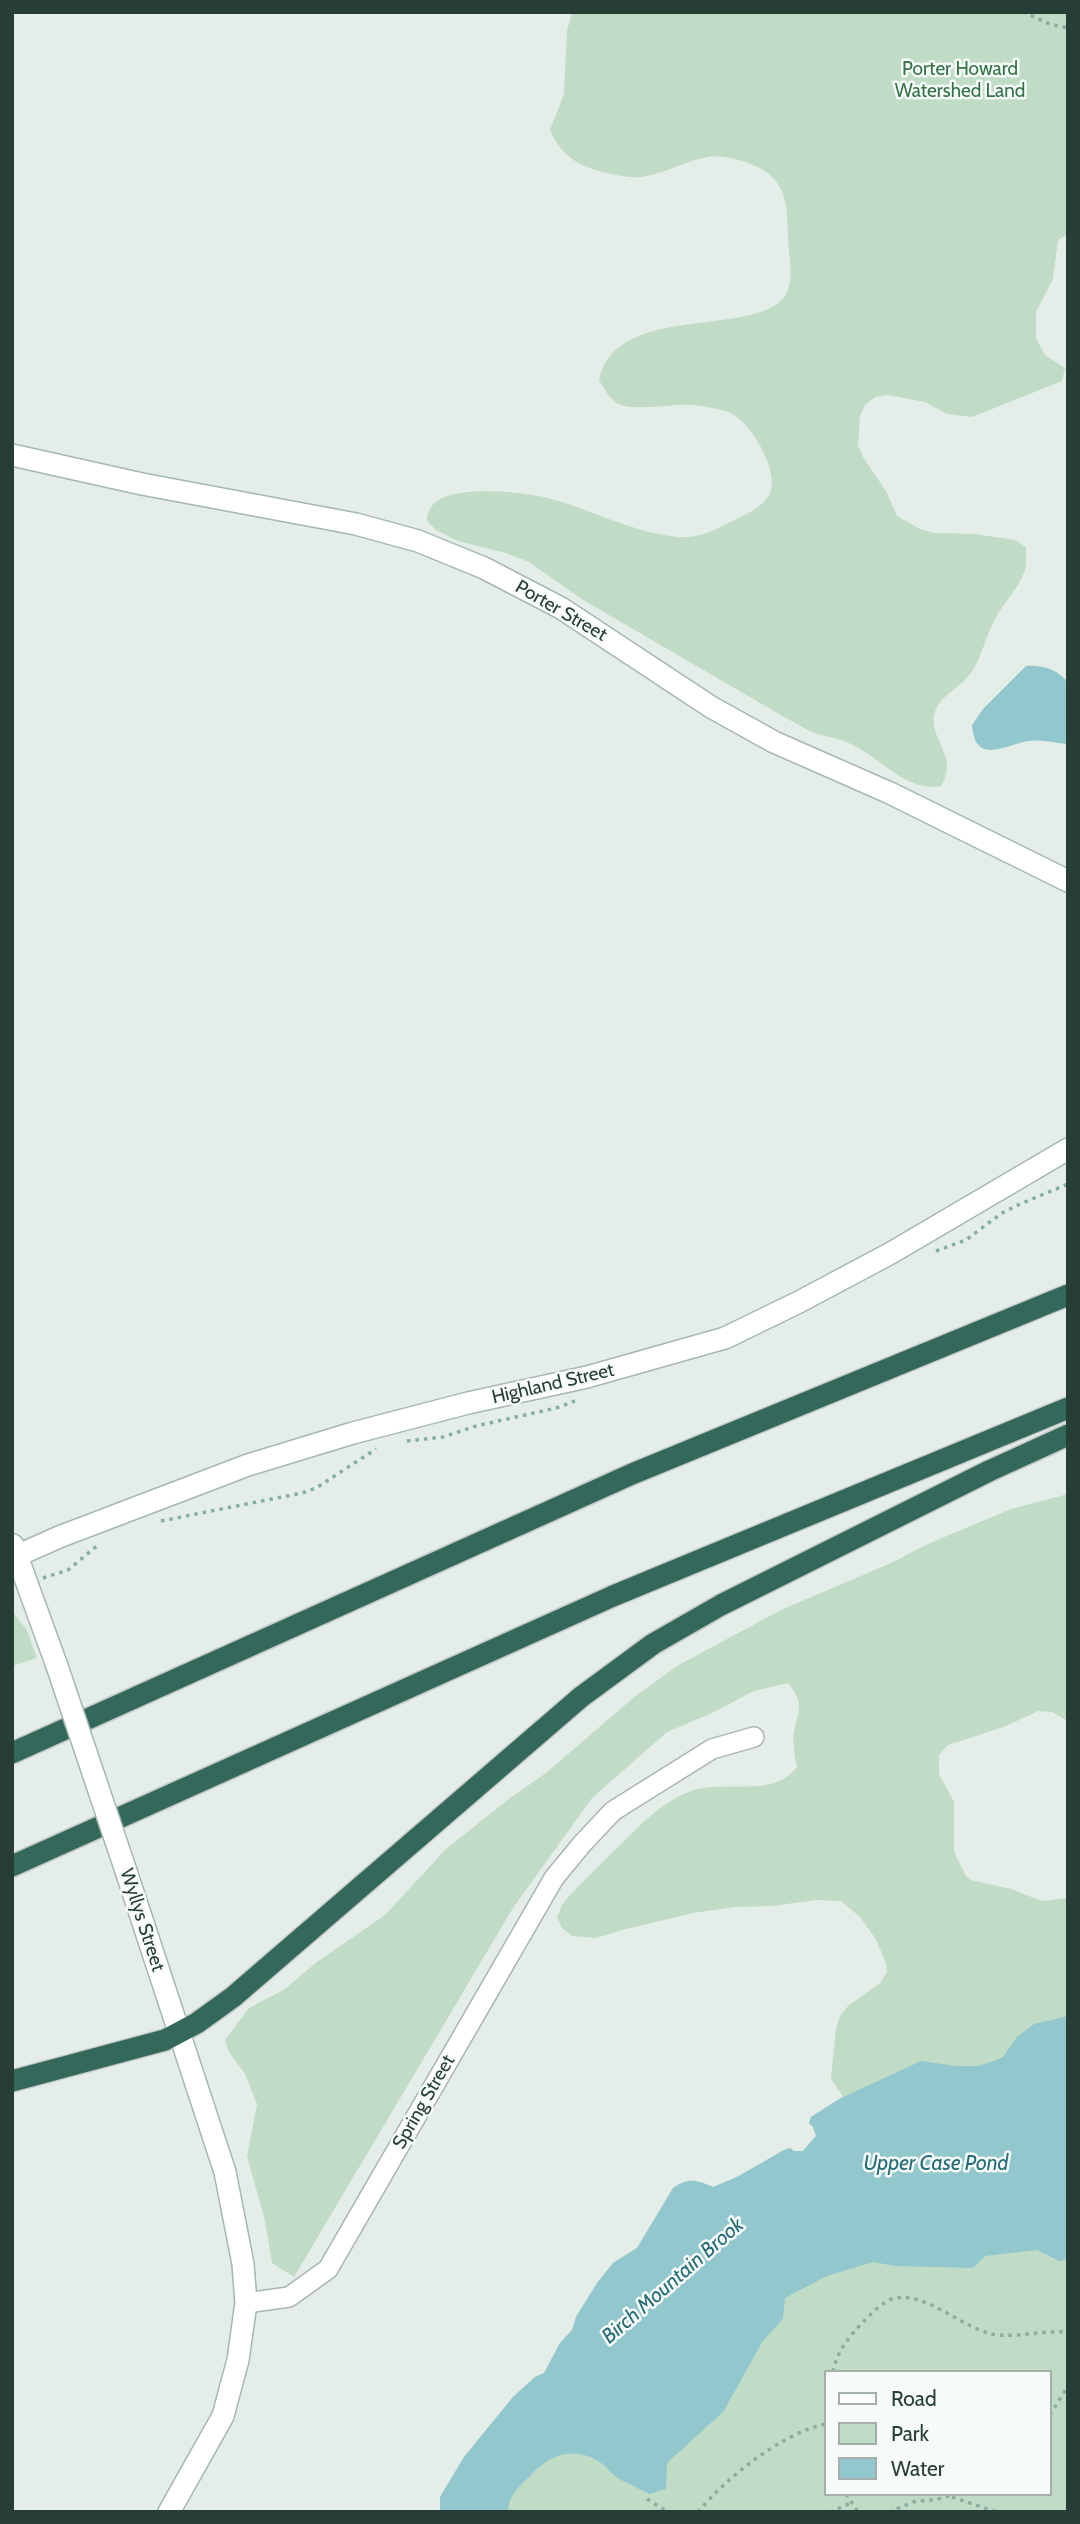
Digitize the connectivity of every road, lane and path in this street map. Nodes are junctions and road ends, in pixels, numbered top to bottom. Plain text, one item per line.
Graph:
1 (1023, 12) edge
2 (1068, 28) edge
3 (12, 455) edge
4 (1068, 881) edge
5 (1068, 1149) edge
6 (1068, 1295) edge
7 (1068, 1408) edge
8 (1068, 1435) edge
9 (14, 1552) edge
10 (754, 1737) dead end
11 (12, 1753) edge
12 (110, 1822) junction
13 (12, 1866) edge
14 (180, 2033) junction
15 (12, 2081) edge
16 (246, 2303) junction
17 (1068, 2332) edge
18 (833, 2370) edge
19 (1068, 2386) edge
20 (1052, 2413) edge
21 (824, 2424) edge
22 (847, 2496) edge
23 (949, 2496) edge
24 (955, 2496) edge
25 (647, 2499) dead end
26 (851, 2502) junction
27 (169, 2512) edge
28 (668, 2512) edge
29 (698, 2512) edge
30 (830, 2512) edge
31 (858, 2512) edge
32 (889, 2512) edge
33 (997, 2512) edge

1 - 2 path
3 - 4 street, Porter Street
5 - 9 street, Highland Street
6 - 11 highway
7 - 12 highway
8 - 14 highway
9 - 12 street, Wyllys Street, bridge
10 - 16 street, Spring Street
12 - 13 highway
12 - 14 street, Wyllys Street, bridge
14 - 15 highway
14 - 16 street, Wyllys Street
16 - 27 street
17 - 18 path
19 - 20 path
21 - 29 path
22 - 26 path
23 - 32 path
24 - 33 path
25 - 28 path
26 - 30 path
26 - 31 path

